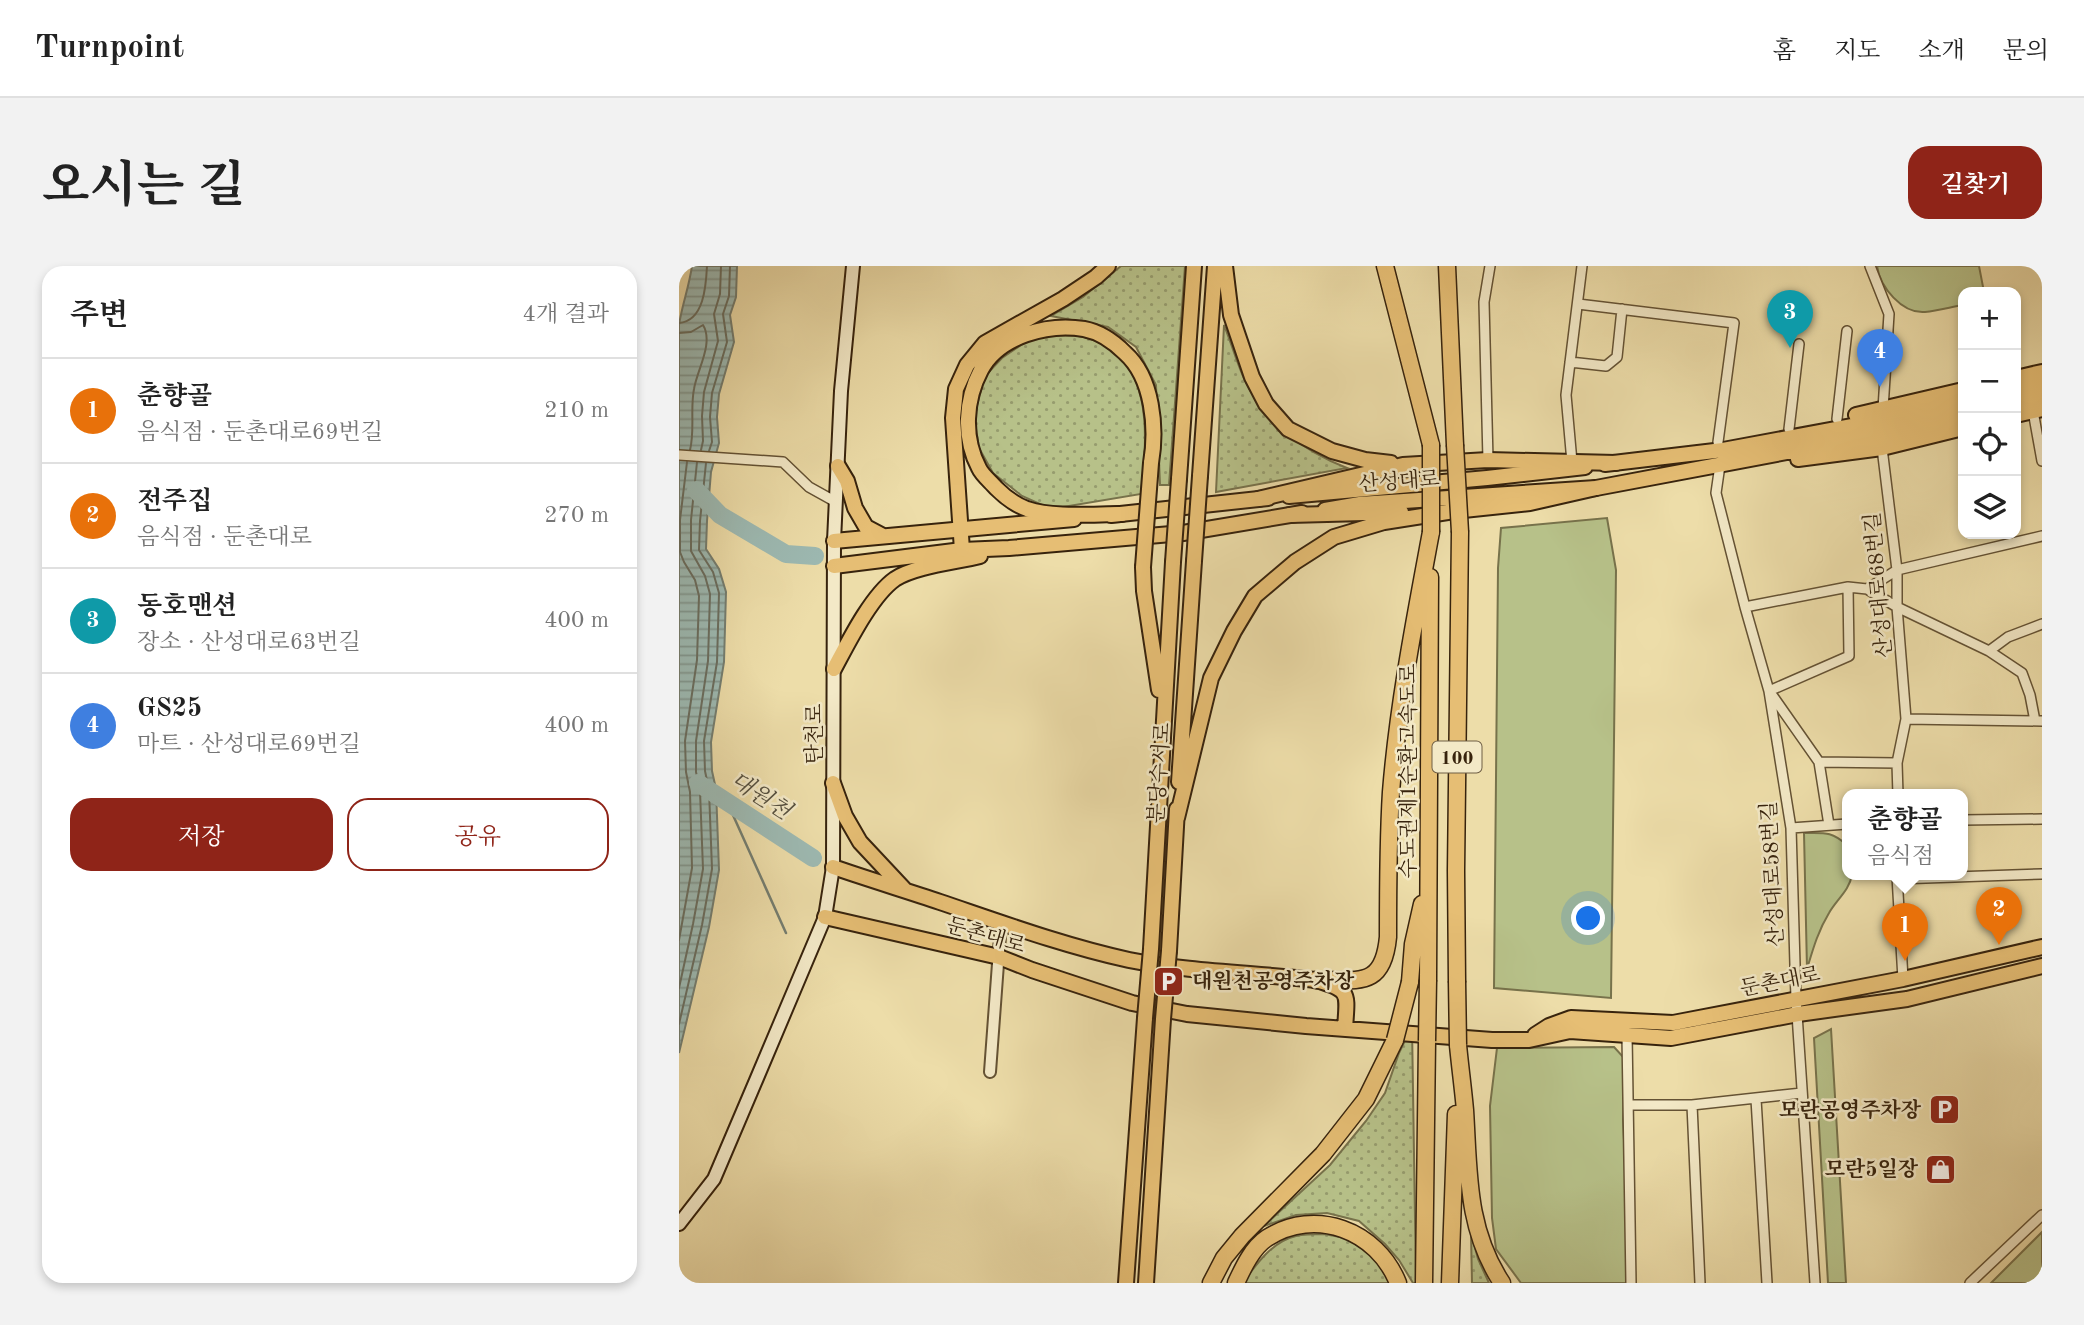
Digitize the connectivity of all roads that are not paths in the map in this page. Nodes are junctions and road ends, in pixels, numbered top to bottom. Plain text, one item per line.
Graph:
1 (853, 266) edge
2 (1108, 266) edge
3 (1194, 266) edge
4 (1215, 266) edge
5 (1225, 266) edge
6 (1385, 266) edge
7 (1447, 266) edge
8 (1490, 266) edge
9 (1582, 266) edge
10 (1870, 266) edge
11 (1578, 304) junction
12 (1622, 309) junction
13 (1847, 331) dead end
14 (1799, 344) dead end
15 (1570, 362) junction
16 (2042, 372) edge
17 (2021, 377) edge
18 (2042, 384) edge
19 (2021, 389) edge
20 (1958, 392) edge
21 (2042, 397) edge
22 (2021, 402) edge
23 (1958, 403) edge
24 (2038, 410) edge
25 (1958, 416) edge
26 (1837, 419) junction
27 (1892, 419) junction
28 (1789, 429) junction
29 (1958, 429) edge
30 (1718, 442) junction
31 (1882, 448) junction
32 (679, 456) edge
33 (1488, 460) junction
34 (2042, 461) edge
35 (1571, 462) junction
36 (1616, 463) junction
37 (1403, 465) junction
38 (1720, 465) junction
39 (838, 466) junction
40 (1596, 488) junction
41 (1258, 499) junction
42 (836, 502) junction
43 (1454, 511) junction
44 (1122, 514) junction
45 (1290, 515) junction
46 (961, 530) junction
47 (1431, 532) junction
48 (2042, 536) edge
49 (884, 537) junction
50 (834, 541) junction
51 (1010, 548) junction
52 (962, 550) junction
53 (834, 566) junction
54 (1897, 570) junction
55 (1848, 587) junction
56 (1867, 589) junction
57 (1745, 607) junction
58 (1897, 607) junction
59 (2042, 624) edge
60 (1989, 651) junction
61 (834, 669) junction
62 (1769, 691) junction
63 (1906, 719) junction
64 (2039, 721) edge
65 (1163, 723) junction
66 (1819, 762) junction
67 (1897, 764) junction
68 (833, 783) junction
69 (1898, 789) edge
70 (1177, 818) junction
71 (2042, 819) edge
72 (1968, 820) edge
73 (1842, 824) edge
74 (1829, 825) junction
75 (1791, 828) junction
76 (833, 867) junction
77 (1429, 871) junction
78 (2042, 874) edge
79 (1968, 876) edge
80 (1897, 880) edge
81 (905, 890) junction
82 (825, 917) junction
83 (1000, 923) junction
84 (2042, 947) edge
85 (999, 957) junction
86 (2042, 966) edge
87 (1316, 979) junction
88 (1903, 979) junction
89 (1796, 999) junction
90 (1798, 1014) junction
91 (1345, 1029) junction
92 (1627, 1035) junction
93 (1529, 1040) junction
94 (1458, 1045) junction
95 (990, 1072) dead end
96 (1802, 1093) junction
97 (1756, 1099) junction
98 (1629, 1105) junction
99 (1692, 1105) junction
100 (2042, 1215) edge
101 (679, 1224) edge
102 (1126, 1283) edge
103 (1146, 1283) edge
104 (1212, 1283) edge
105 (1236, 1283) edge
106 (1398, 1283) edge
107 (1424, 1283) edge
108 (1450, 1283) edge
109 (1502, 1283) edge
110 (1631, 1283) edge
111 (1700, 1283) edge
112 (1767, 1283) edge
113 (1815, 1283) edge
114 (1969, 1283) edge

1 - 39 main road, 탄천로
2 - 46 main road
3 - 65 main road, 분당수서로, bridge
4 - 70 main road, 분당수서로, bridge
5 - 37 main road
6 - 47 highway, 수도권제1순환고속도로 / 100, bridge
7 - 94 highway, 100, bridge
8 - 33 street
9 - 11 street
10 - 27 street
11 - 12 street
11 - 15 street
12 - 15 street
12 - 30 street
13 - 26 street
14 - 28 street
15 - 35 street
16 - 17 main road
18 - 19 main road
20 - 27 main road
21 - 22 main road
23 - 27 main road, 산성대로
24 - 34 street
25 - 27 main road, 산성대로
26 - 27 main road
26 - 28 main road
27 - 36 main road, 산성대로
27 - 38 main road, 산성대로
28 - 30 main road
29 - 31 main road
30 - 36 main road
31 - 38 main road
31 - 54 street, 산성대로68번길
32 - 42 street
33 - 35 main road
33 - 37 main road
35 - 36 main road
36 - 41 main road, 산성대로
37 - 41 main road
38 - 40 main road, 산성대로
38 - 57 street, 산성대로58번길
39 - 42 main road, 탄천로
39 - 49 main road
40 - 43 main road
40 - 45 main road, 산성대로
41 - 44 main road, 산성대로
42 - 50 main road, 탄천로
43 - 45 main road
43 - 70 main road
44 - 46 main road, 산성대로
44 - 65 main road, bridge
45 - 51 main road, 산성대로
46 - 49 main road, 산성대로
46 - 52 main road
47 - 77 highway, 수도권제1순환고속도로 / 100
47 - 87 highway
48 - 54 street
49 - 50 main road, 산성대로
50 - 53 main road, 탄천로
51 - 52 main road, 산성대로
51 - 61 main road
52 - 53 main road, 산성대로
53 - 61 main road, 탄천로
54 - 56 street
54 - 58 street, 산성대로68번길
55 - 56 street
55 - 57 street
55 - 62 street
56 - 58 street
57 - 62 street, 산성대로58번길
58 - 60 street
58 - 63 street, 산성대로68번길
59 - 60 street
60 - 64 street
61 - 68 main road, 탄천로
62 - 66 street
62 - 75 street, 산성대로58번길
63 - 64 street
63 - 67 street, 산성대로68번길
65 - 102 main road, 분당수서로, bridge
66 - 67 street
66 - 74 street
67 - 69 street, 산성대로68번길
68 - 76 main road, 탄천로
68 - 81 main road
70 - 103 main road, 분당수서로, bridge
71 - 72 street
73 - 74 street
74 - 75 street
75 - 89 street, 산성대로58번길
76 - 81 main road, 둔촌대로
76 - 82 main road, 탄천로
77 - 104 highway, bridge
77 - 107 highway, 수도권제1순환고속도로 / 100, bridge
78 - 79 street
80 - 88 street
81 - 83 main road, 둔촌대로
82 - 85 main road, 둔촌대로
82 - 101 main road, 탄천로
83 - 85 street
83 - 87 main road, 둔촌대로
84 - 88 main road, 둔촌대로
85 - 91 main road, 둔촌대로
85 - 95 street
86 - 90 main road, 둔촌대로
87 - 91 main road
88 - 89 main road, 둔촌대로
89 - 90 street, 산성대로58번길
89 - 93 main road, 둔촌대로
90 - 92 main road, 둔촌대로
90 - 96 street, 산성대로58번길
91 - 93 main road, 둔촌대로
92 - 93 main road, 둔촌대로
92 - 98 street
94 - 108 highway, 100
94 - 109 highway
96 - 97 street
96 - 113 street, 산성대로58번길
97 - 99 street
97 - 112 street
98 - 99 street
98 - 110 street
99 - 111 street
100 - 114 street
105 - 106 highway

